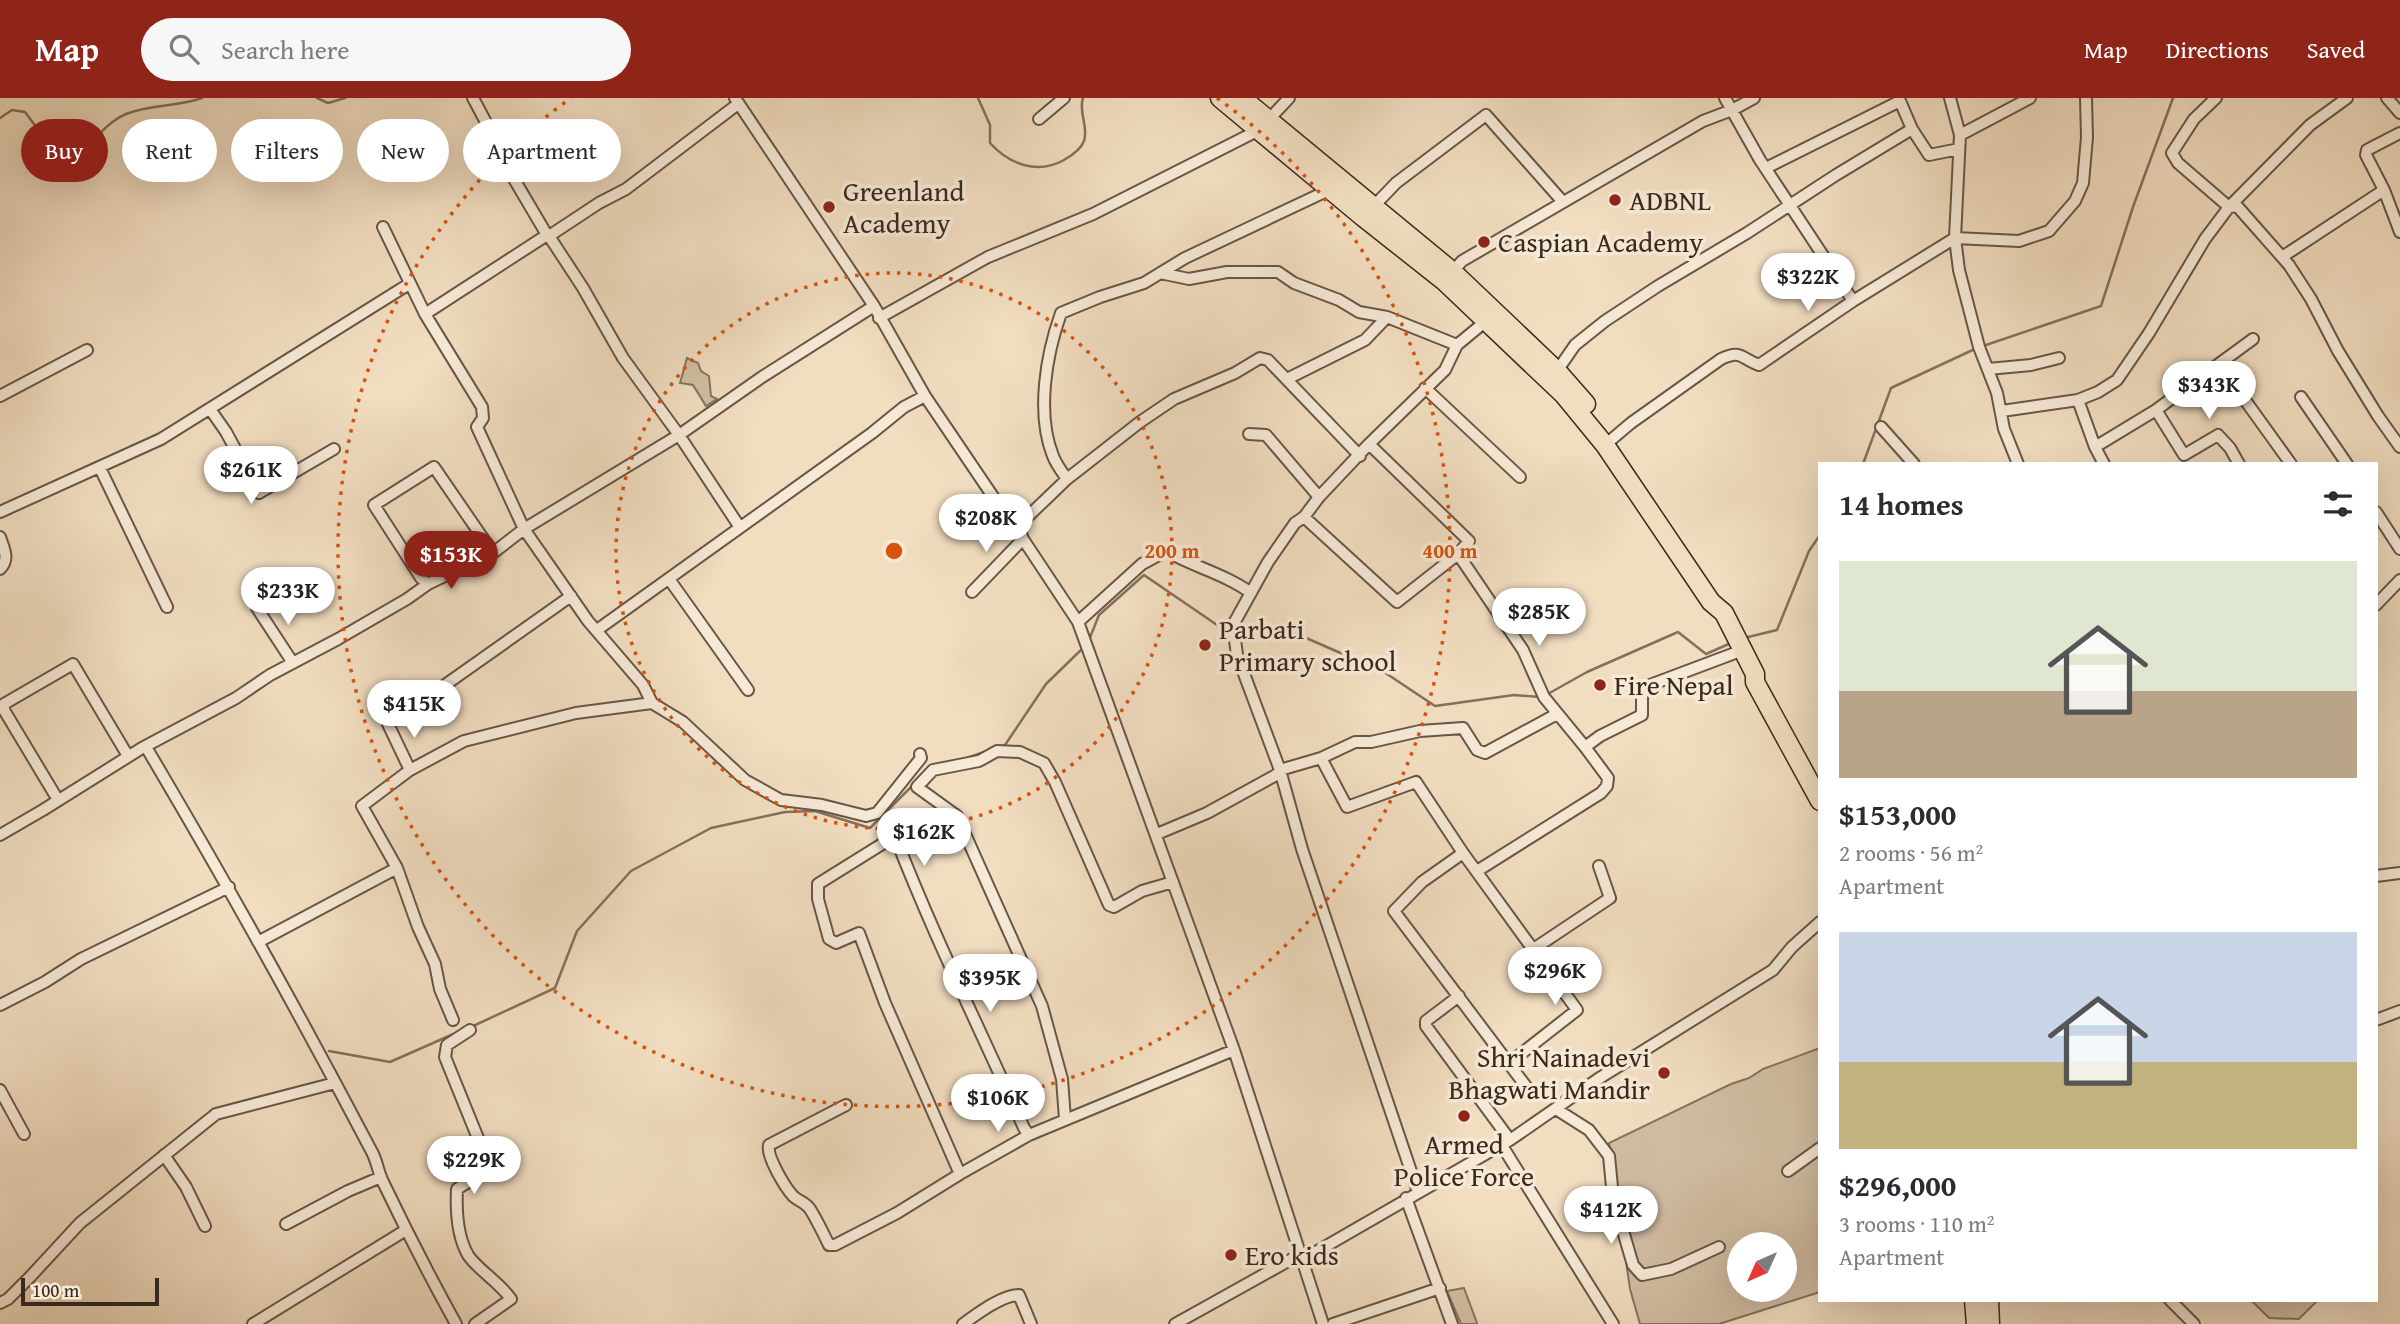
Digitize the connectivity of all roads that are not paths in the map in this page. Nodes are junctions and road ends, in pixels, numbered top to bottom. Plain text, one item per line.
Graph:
1 (473, 98) edge
2 (1064, 98) edge
3 (1220, 98) edge
4 (1242, 98) edge
5 (1289, 98) edge
6 (1725, 98) edge
7 (1754, 98) edge
8 (1950, 98) edge
9 (2030, 98) edge
10 (2086, 98) edge
11 (2216, 98) edge
12 (2347, 98) edge
13 (2387, 98) edge
14 (737, 101) edge
15 (1732, 110) junction
16 (2400, 113) edge
17 (1039, 119) dead end
18 (1264, 126) junction
19 (1912, 129) junction
20 (2400, 133) edge
21 (1960, 135) junction
22 (1959, 149) junction
23 (1766, 168) junction
24 (1331, 189) junction
25 (2384, 190) junction
26 (1563, 202) junction
27 (1790, 206) junction
28 (1373, 207) junction
29 (2229, 207) junction
30 (383, 227) dead end
31 (2400, 232) edge
32 (548, 235) junction
33 (1955, 238) junction
34 (2283, 257) junction
35 (1160, 273) junction
36 (1448, 276) junction
37 (409, 284) junction
38 (1853, 301) junction
39 (874, 306) junction
40 (425, 314) junction
41 (879, 317) junction
42 (1387, 317) junction
43 (1486, 321) junction
44 (2253, 339) dead end
45 (1457, 345) junction
46 (87, 350) dead end
47 (2059, 358) dead end
48 (2219, 364) junction
49 (1988, 369) junction
50 (1557, 371) junction
51 (1287, 379) junction
52 (1425, 388) junction
53 (0, 396) edge
54 (925, 396) junction
55 (2301, 397) dead end
56 (2078, 400) junction
57 (211, 409) junction
58 (2156, 410) junction
59 (2002, 411) junction
60 (1881, 427) dead end
61 (679, 435) junction
62 (1249, 435) dead end
63 (1609, 441) junction
64 (1368, 444) junction
65 (2095, 447) junction
66 (2400, 447) edge
67 (334, 449) dead end
68 (1360, 456) junction
69 (2187, 459) edge
70 (1912, 462) edge
71 (2017, 462) edge
72 (2103, 462) edge
73 (2238, 462) edge
74 (2290, 462) edge
75 (2346, 462) edge
76 (100, 468) junction
77 (1520, 477) dead end
78 (1067, 479) junction
79 (1319, 497) junction
80 (0, 512) edge
81 (2378, 515) edge
82 (1304, 517) junction
83 (739, 526) junction
84 (1018, 526) junction
85 (524, 529) junction
86 (0, 537) edge
87 (1023, 539) junction
88 (2400, 549) edge
89 (493, 553) junction
90 (1458, 554) junction
91 (0, 569) edge
92 (669, 579) junction
93 (2400, 580) edge
94 (428, 584) junction
95 (972, 592) dead end
96 (1251, 593) junction
97 (571, 596) junction
98 (2380, 601) edge
99 (167, 607) dead end
100 (257, 608) dead end
101 (1078, 622) junction
102 (597, 630) junction
103 (1742, 648) junction
104 (293, 663) junction
105 (1755, 674) junction
106 (444, 685) dead end
107 (748, 690) dead end
108 (652, 703) junction
109 (1557, 714) junction
110 (388, 724) dead end
111 (146, 747) junction
112 (1585, 747) junction
113 (920, 754) dead end
114 (128, 756) junction
115 (1321, 758) junction
116 (1280, 770) junction
117 (411, 771) junction
118 (1818, 776) edge
119 (1818, 797) edge
120 (58, 800) junction
121 (1157, 834) junction
122 (0, 835) edge
123 (1463, 853) junction
124 (1598, 866) dead end
125 (397, 867) junction
126 (1477, 871) junction
127 (2400, 873) edge
128 (2378, 876) edge
129 (1173, 882) junction
130 (229, 887) junction
131 (1818, 924) edge
132 (258, 943) junction
133 (1532, 950) junction
134 (1459, 996) junction
135 (0, 1005) edge
136 (2400, 1011) edge
137 (2378, 1019) edge
138 (453, 1020) dead end
139 (470, 1030) dead end
140 (1234, 1049) junction
141 (1508, 1063) junction
142 (335, 1083) junction
143 (1528, 1089) dead end
144 (0, 1090) edge
145 (846, 1105) dead end
146 (1556, 1109) junction
147 (1065, 1119) junction
148 (24, 1134) dead end
149 (1029, 1135) junction
150 (1505, 1142) junction
151 (1818, 1150) edge
152 (164, 1155) junction
153 (1788, 1171) dead end
154 (960, 1174) junction
155 (381, 1177) junction
156 (1418, 1192) junction
157 (1406, 1198) junction
158 (286, 1224) dead end
159 (205, 1226) dead end
160 (406, 1230) junction
161 (1719, 1247) dead end
162 (1299, 1255) junction
163 (1440, 1288) junction
164 (1974, 1302) edge
165 (1989, 1302) edge
166 (2171, 1302) edge
167 (0, 1303) edge
168 (253, 1324) edge
169 (456, 1324) edge
170 (474, 1324) edge
171 (964, 1324) edge
172 (1031, 1324) edge
173 (1177, 1324) edge
174 (1323, 1324) edge
175 (1333, 1324) edge
176 (1452, 1324) edge
177 (1613, 1324) edge
178 (1976, 1324) edge
179 (1990, 1324) edge
180 (2194, 1324) edge

1 - 32 street
2 - 17 street
3 - 18 main road
4 - 18 main road
5 - 18 street
6 - 15 street
7 - 15 street
8 - 21 street
9 - 21 street
10 - 33 street
11 - 29 street
12 - 29 street
13 - 16 street
14 - 32 street
14 - 39 street
15 - 23 street
15 - 26 street
18 - 24 main road
18 - 28 main road
18 - 41 street
19 - 22 street
19 - 23 street
19 - 27 street
20 - 25 street
21 - 22 street
22 - 33 street
23 - 27 street
24 - 35 street
24 - 36 main road
25 - 31 street
25 - 34 street
26 - 28 street
26 - 36 street
27 - 38 street
27 - 50 street
28 - 36 main road
29 - 34 street
29 - 56 street
30 - 37 street
32 - 40 street
32 - 61 street
33 - 38 street
33 - 49 street
34 - 66 street
35 - 42 street
35 - 78 street
36 - 43 main road
36 - 50 main road
37 - 40 street
37 - 57 street
38 - 63 street
39 - 41 street
39 - 61 street
40 - 85 street
41 - 54 street
42 - 45 street
42 - 51 street
43 - 45 street
43 - 63 main road
44 - 48 street
45 - 52 street
46 - 53 street
47 - 49 street
48 - 58 street
48 - 74 street
49 - 59 street
50 - 63 main road
51 - 68 street
51 - 78 street
52 - 64 street
52 - 77 street
54 - 83 street
54 - 84 street
55 - 75 street
56 - 59 street
56 - 65 street
57 - 67 street
57 - 76 street
58 - 65 street
58 - 69 street
59 - 71 street
60 - 70 street
61 - 83 street
61 - 85 street
62 - 79 street
63 - 103 main road
64 - 68 street
64 - 90 street
65 - 72 street
68 - 79 street
69 - 73 street
76 - 80 street
76 - 99 street
78 - 84 street
79 - 82 street
81 - 88 street
82 - 90 street
82 - 96 street
83 - 92 street
84 - 87 street
85 - 89 street
85 - 97 street
86 - 91 street
87 - 95 street
87 - 101 street
89 - 94 street
89 - 94 street
90 - 109 street
92 - 102 street
92 - 107 street
93 - 98 street
94 - 104 street
96 - 101 street
96 - 116 street
97 - 102 street
97 - 106 street
100 - 104 street
101 - 121 street
102 - 108 street
103 - 105 main road
103 - 112 street
104 - 111 street
105 - 118 main road
105 - 119 main road
108 - 113 street
108 - 117 street
109 - 112 street
109 - 115 street
110 - 117 street
111 - 114 street
111 - 130 street
112 - 126 street
114 - 120 street
114 - 120 street
115 - 116 street
115 - 123 street
116 - 121 street
116 - 156 street
117 - 125 street
120 - 122 street
121 - 129 street
123 - 126 street
123 - 134 street
124 - 133 street
125 - 132 street
125 - 138 street
126 - 133 street
127 - 128 street
129 - 140 street
129 - 147 street
130 - 132 street
130 - 135 street
131 - 146 street
132 - 142 street
133 - 141 street
134 - 141 street
134 - 150 street
136 - 137 street
139 - 170 street
140 - 147 street
140 - 162 street
141 - 143 street
142 - 152 street
142 - 155 street
144 - 148 street
145 - 154 street
146 - 150 street
146 - 161 street
147 - 149 street
149 - 154 street
149 - 154 street
150 - 156 street
150 - 177 street
151 - 153 street
152 - 159 street
152 - 167 street
155 - 158 street
155 - 160 street
156 - 157 street
157 - 162 street
157 - 163 street
160 - 168 street
160 - 169 street
162 - 173 street
162 - 174 street
163 - 175 street
163 - 176 street
164 - 178 main road
165 - 179 main road
166 - 180 street
171 - 172 street

